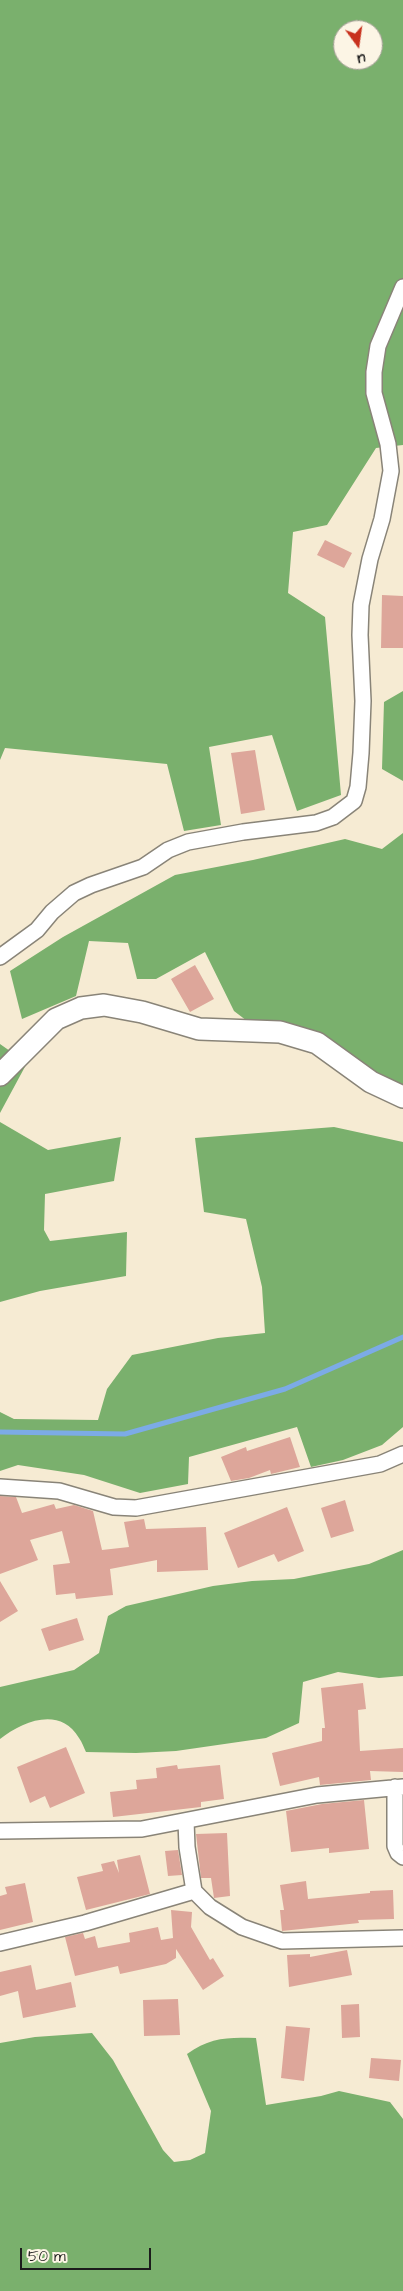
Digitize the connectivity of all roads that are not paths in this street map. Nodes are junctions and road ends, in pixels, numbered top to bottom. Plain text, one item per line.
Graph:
1 (403, 287) edge
2 (0, 957) edge
3 (0, 1075) edge
4 (403, 1097) edge
5 (403, 1454) edge
6 (0, 1487) edge
7 (399, 1787) edge
8 (186, 1821) junction
9 (0, 1831) edge
10 (403, 1856) edge
11 (194, 1891) junction
12 (403, 1938) edge
13 (0, 1943) edge

1 - 2 street
3 - 4 street
5 - 6 street
7 - 8 street
7 - 10 street
8 - 9 street
8 - 11 street
11 - 12 street
11 - 13 street

